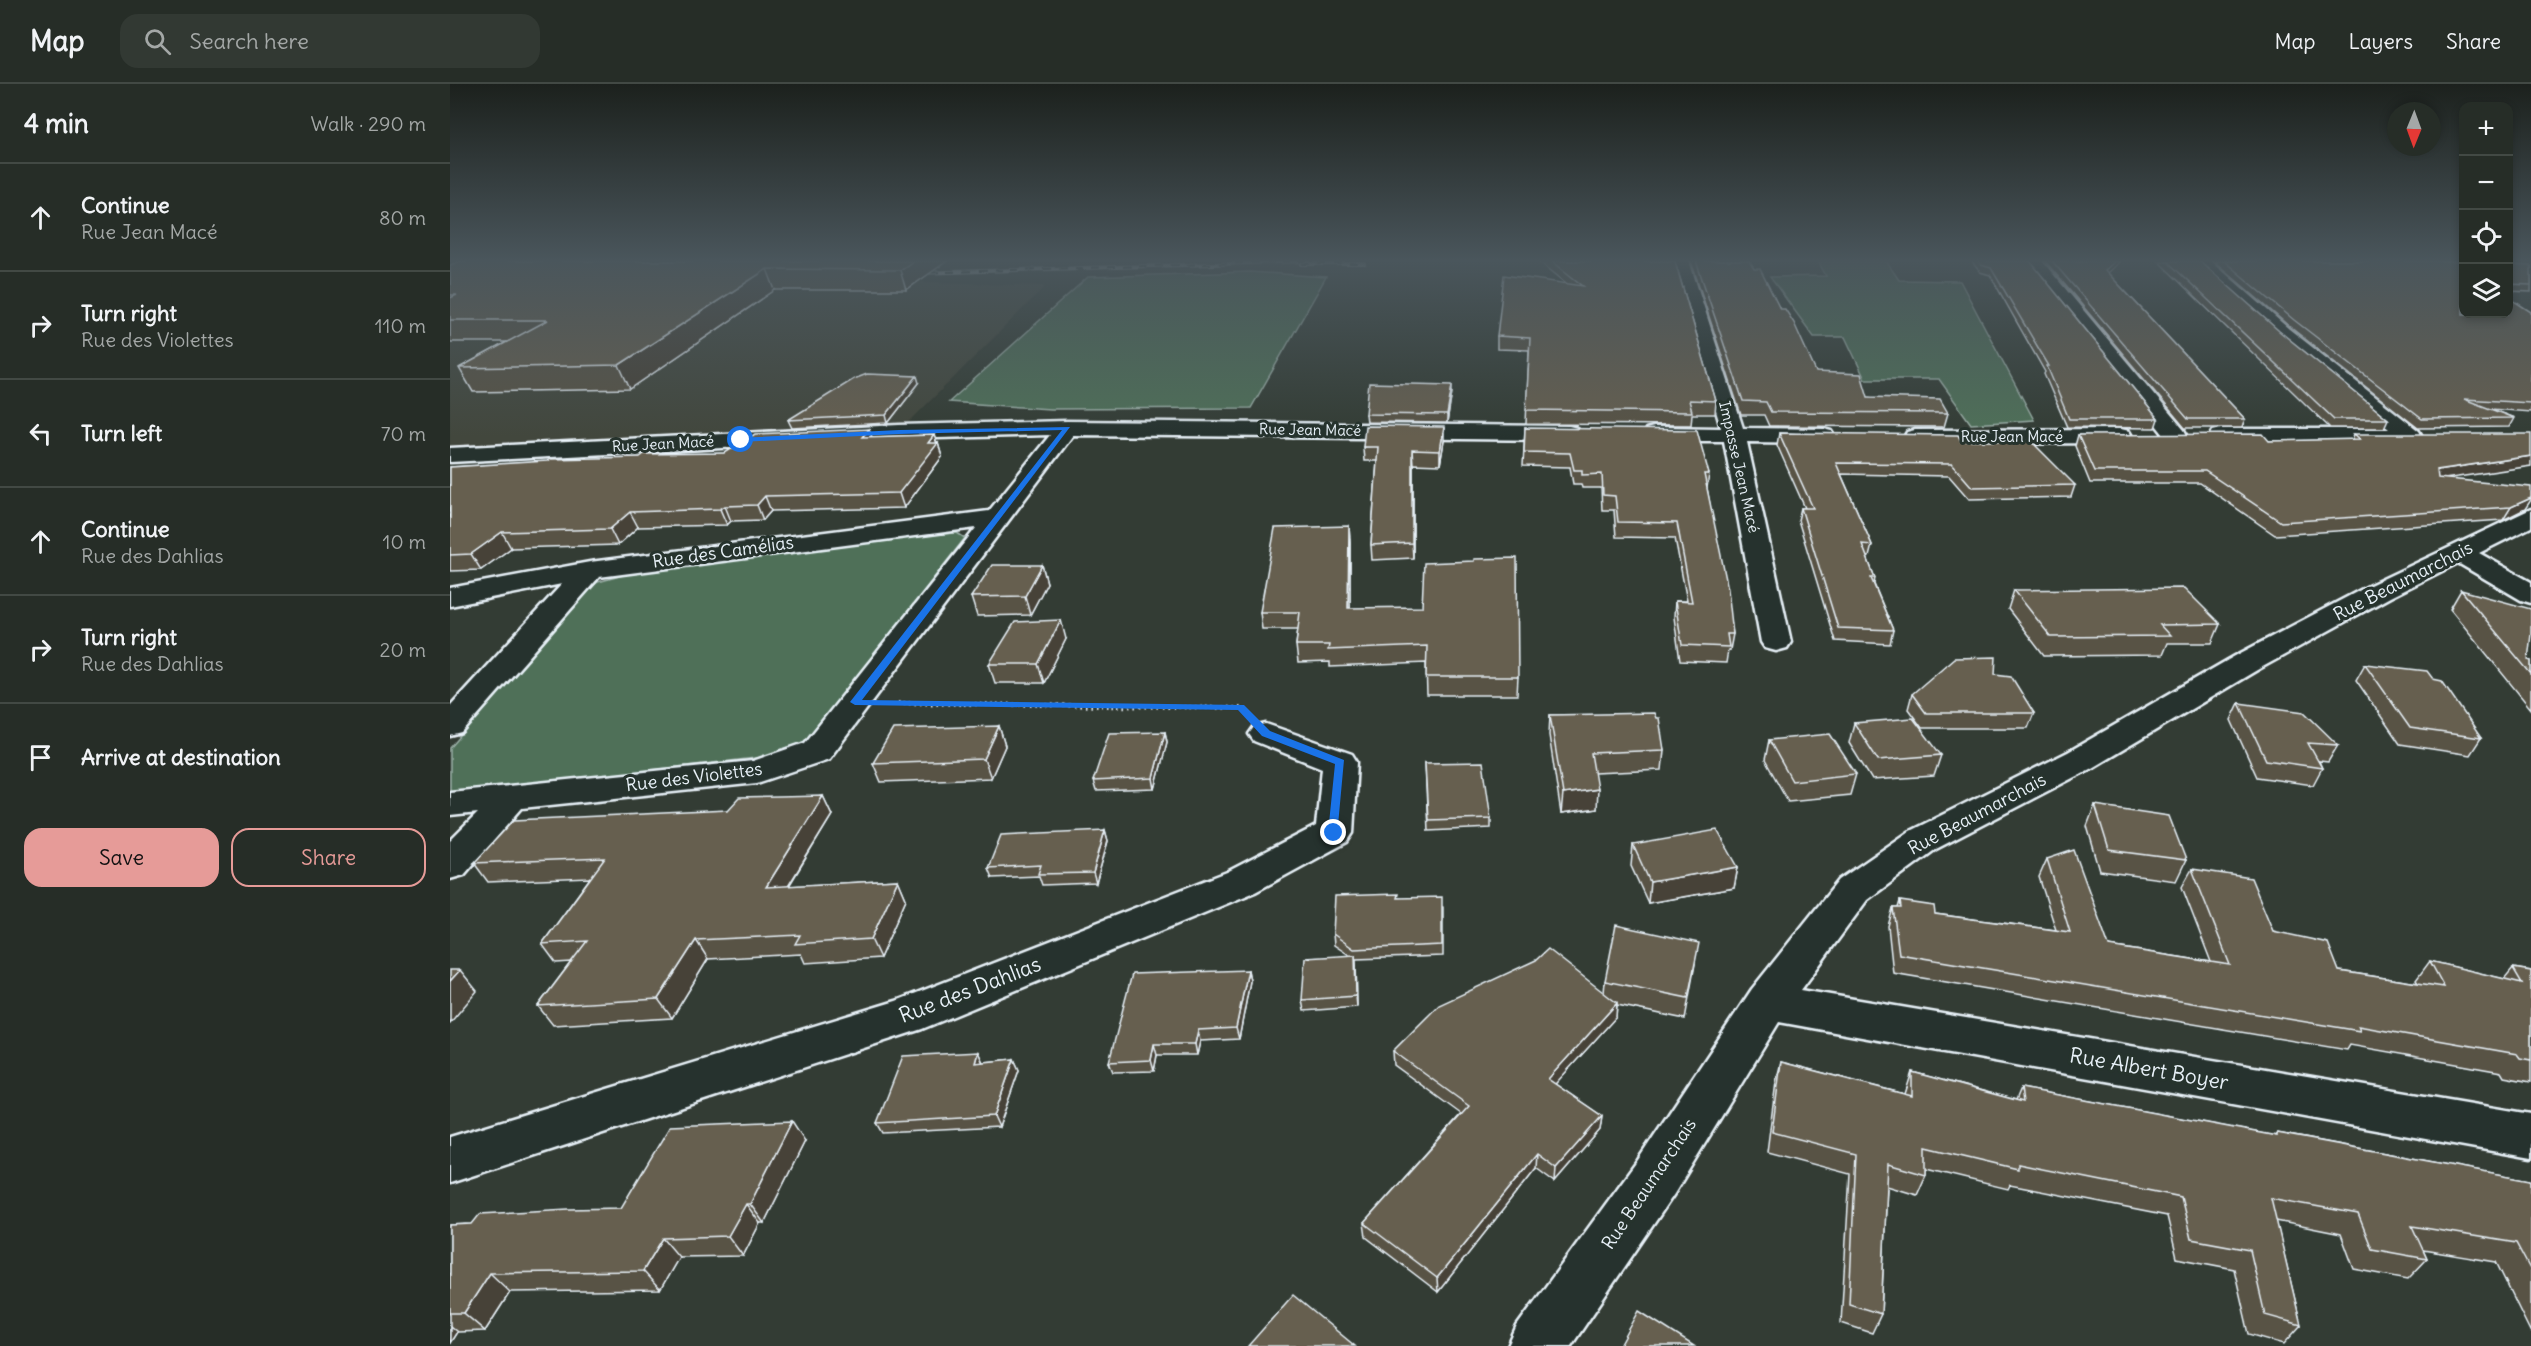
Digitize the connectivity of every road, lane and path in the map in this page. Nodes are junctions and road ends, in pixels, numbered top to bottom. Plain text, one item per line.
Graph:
1 (1700, 320) edge
2 (2082, 320) edge
3 (2268, 320) edge
4 (1067, 428) junction
5 (1594, 433) edge
6 (1630, 434) edge
7 (1734, 435) junction
8 (2176, 435) junction
9 (1840, 436) edge
10 (2411, 436) junction
11 (2435, 436) edge
12 (1899, 437) edge
13 (450, 455) edge
14 (2531, 517) edge
15 (998, 518) junction
16 (2459, 552) junction
17 (590, 570) junction
18 (2531, 594) edge
19 (450, 597) edge
20 (1776, 642) dead end
21 (855, 702) junction
22 (450, 726) edge
23 (1266, 734) joint
24 (511, 798) junction
25 (450, 804) edge
26 (450, 865) edge
27 (1768, 1002) junction
28 (2531, 1136) edge
29 (450, 1160) edge
30 (1537, 1346) edge

1 - 7 street, Impasse Jean Macé
2 - 8 street
3 - 10 street
4 - 5 street, Rue Jean Macé
4 - 13 street, Rue Jean Macé
4 - 15 street, Rue des Violettes
6 - 7 street
7 - 9 street
7 - 20 street, Impasse Jean Macé
8 - 10 street, Rue Jean Macé
8 - 12 street, Rue Jean Macé
10 - 11 street, Rue Jean Macé
14 - 16 street, Rue Beaumarchais
15 - 17 street, Rue des Camélias
15 - 21 street, Rue des Violettes
16 - 18 street
16 - 27 street, Rue Beaumarchais
17 - 19 street, Rue des Camélias
17 - 22 street
21 - 23 path
21 - 24 street, Rue des Violettes
23 - 29 street, Rue des Dahlias
24 - 25 street, Rue des Violettes
24 - 26 street
27 - 28 street, Rue Albert Boyer
27 - 30 street, Rue Beaumarchais

